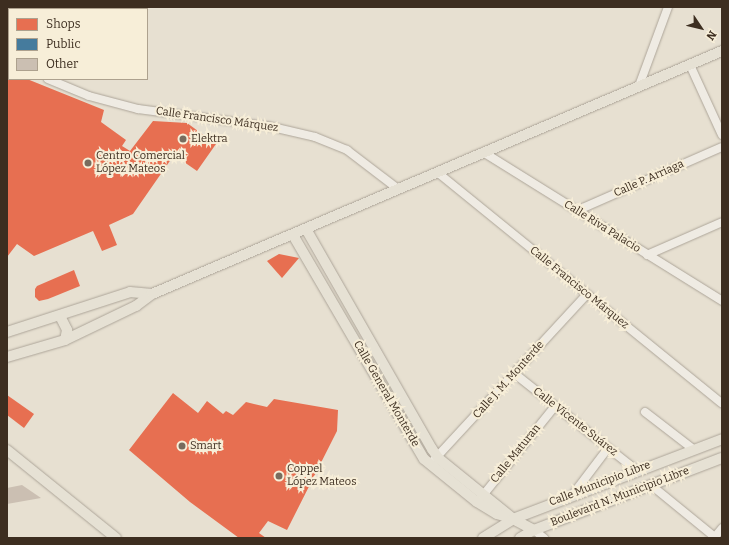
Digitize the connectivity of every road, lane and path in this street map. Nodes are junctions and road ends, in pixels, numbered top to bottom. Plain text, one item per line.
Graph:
1 (668, 7) edge
2 (722, 51) edge
3 (690, 65) junction
4 (50, 80) edge
5 (639, 86) junction
6 (722, 135) edge
7 (722, 147) edge
8 (483, 152) junction
9 (437, 172) junction
10 (398, 189) junction
11 (576, 211) junction
12 (722, 222) edge
13 (306, 229) junction
14 (293, 235) junction
15 (647, 255) junction
16 (152, 294) junction
17 (587, 294) junction
18 (722, 301) edge
19 (60, 316) junction
20 (7, 332) edge
21 (65, 340) junction
22 (7, 357) edge
23 (514, 374) junction
24 (722, 404) edge
25 (555, 406) junction
26 (645, 412) dead end
27 (722, 439) edge
28 (608, 448) junction
29 (693, 449) junction
30 (7, 450) edge
31 (438, 458) junction
32 (722, 458) edge
33 (429, 465) junction
34 (636, 470) junction
35 (650, 485) junction
36 (484, 493) junction
37 (574, 493) junction
38 (478, 502) junction
39 (513, 519) junction
40 (722, 528) edge
41 (534, 530) junction
42 (116, 538) edge
43 (482, 538) edge
44 (520, 538) edge
45 (544, 538) edge
46 (715, 538) edge

1 - 5 street
2 - 3 main road
3 - 5 main road
3 - 6 street
4 - 10 street, Calle Francisco Márquez
5 - 8 main road
7 - 11 street, Calle P. Arriaga
8 - 9 main road
8 - 11 street, Calle Riva Palacio
9 - 10 main road
9 - 17 street, Calle Francisco Márquez
10 - 13 main road
11 - 15 street, Calle Riva Palacio
12 - 15 street
13 - 14 main road
13 - 31 main road, Calle General Monterde
14 - 16 main road
14 - 33 main road, Calle General Monterde
15 - 18 street, Calle Riva Palacio
16 - 19 main road
16 - 21 main road
17 - 23 street, Calle J. M. Monterde
17 - 24 street, Calle Francisco Márquez
19 - 20 main road
19 - 21 main road
21 - 22 main road
23 - 25 street, Calle Vicente Suárez
23 - 31 street, Calle J. M. Monterde
25 - 28 street, Calle Vicente Suárez
25 - 36 street, Calle Maturan
26 - 29 street
27 - 29 main road, Calle Municipio Libre
28 - 34 street, Calle Vicente Suárez
28 - 37 street
29 - 34 main road, Calle Municipio Libre
30 - 42 main road
31 - 33 street, Calle J. M. Monterde
31 - 36 main road, Calle General Monterde
32 - 35 main road, Boulevard N. Municipio Libre
33 - 38 main road, Calle General Monterde
34 - 37 main road, Calle Municipio Libre
35 - 41 main road, Boulevard N. Municipio Libre
35 - 46 street
36 - 38 street, Calle Maturan
36 - 39 main road, Calle General Monterde
37 - 39 main road, Calle Municipio Libre
38 - 39 main road, Calle General Monterde
39 - 41 main road, Calle General Monterde
39 - 43 main road, Calle Municipio Libre
40 - 46 street
41 - 44 main road, Boulevard N. Municipio Libre
41 - 45 street, Calle General Monterde

